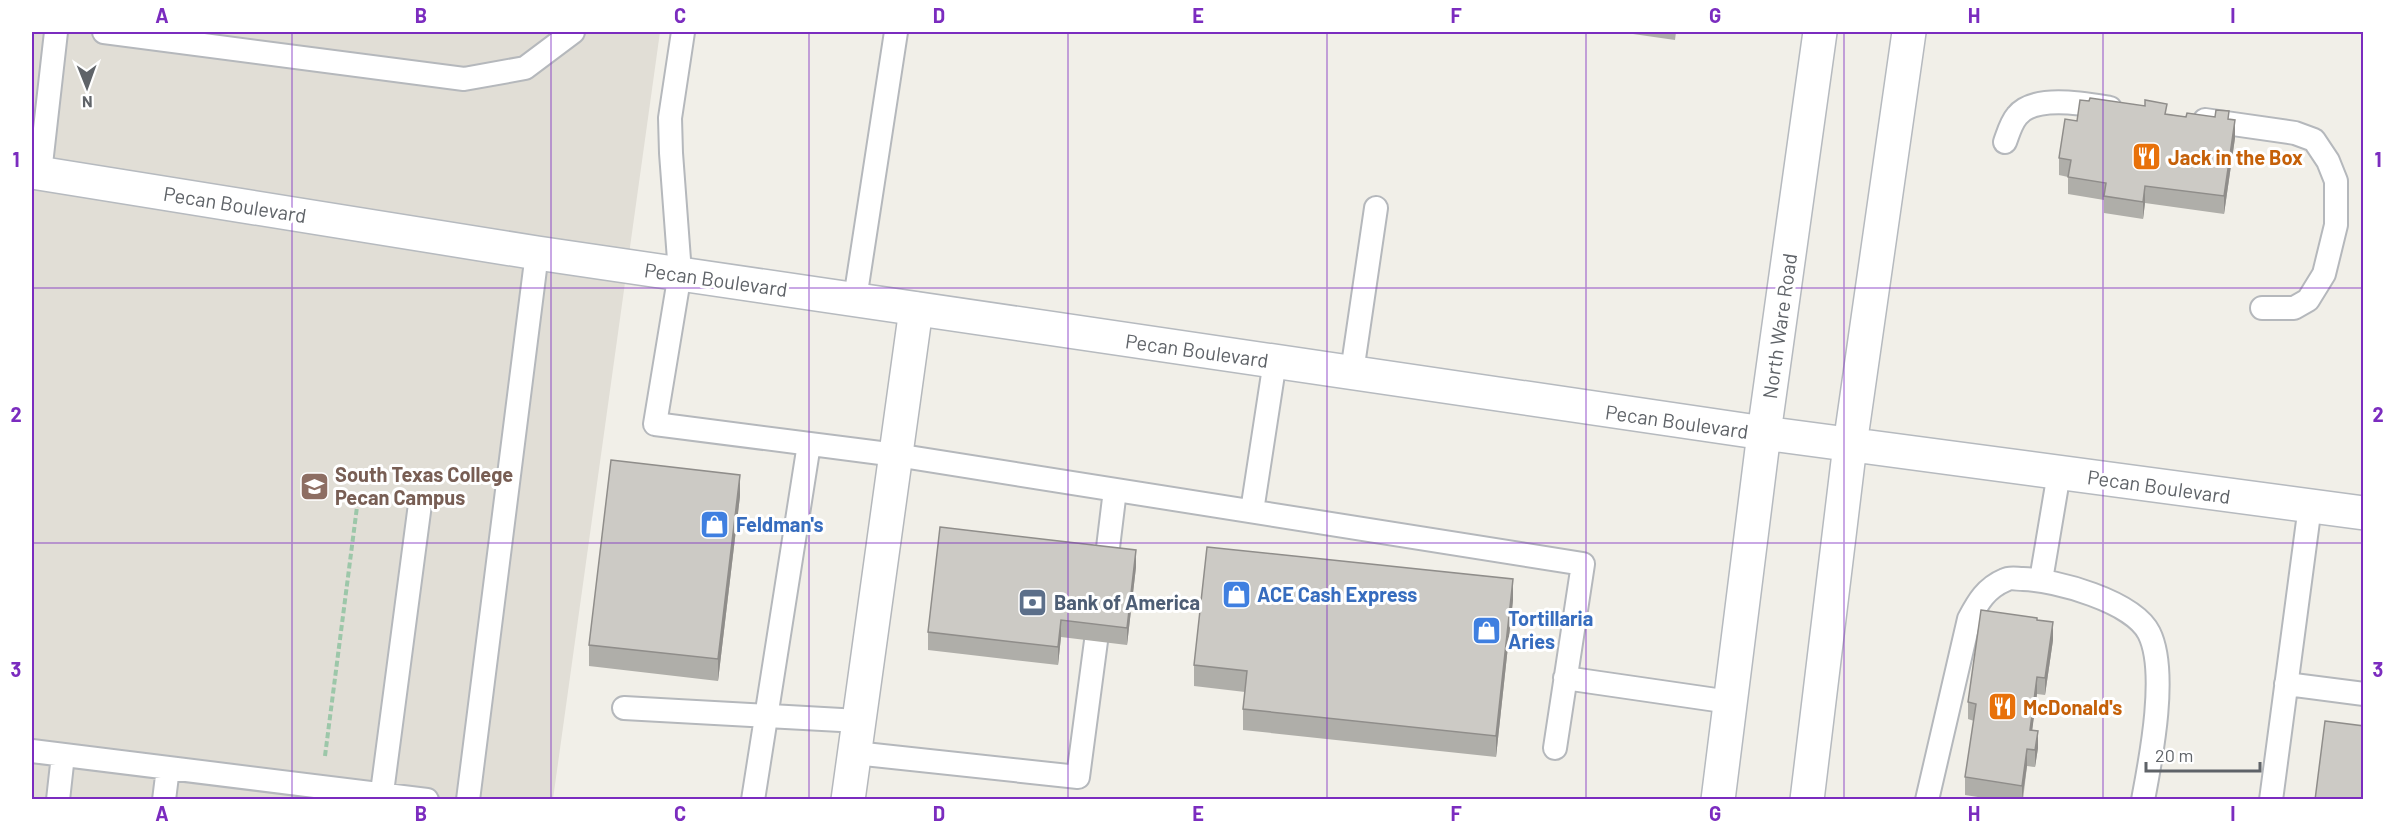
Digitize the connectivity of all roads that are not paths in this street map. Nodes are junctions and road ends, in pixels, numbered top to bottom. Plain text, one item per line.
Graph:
1 (56, 32) edge
2 (104, 32) edge
3 (573, 32) edge
4 (683, 32) edge
5 (896, 32) edge
6 (1820, 32) edge
7 (1909, 32) edge
8 (2130, 110) edge
9 (2189, 118) edge
10 (2005, 142) dead end
11 (36, 173) edge
12 (1376, 208) dead end
13 (537, 252) junction
14 (681, 273) junction
15 (855, 299) junction
16 (2262, 308) dead end
17 (916, 309) junction
18 (1275, 361) junction
19 (1352, 372) junction
20 (1764, 434) junction
21 (809, 444) junction
22 (1850, 445) junction
23 (896, 455) junction
24 (2059, 472) junction
25 (1115, 490) junction
26 (420, 504) dead end
27 (2310, 506) junction
28 (1252, 511) junction
29 (2364, 513) edge
30 (1106, 564) edge
31 (2041, 580) junction
32 (1096, 641) edge
33 (1565, 678) junction
34 (2286, 684) junction
35 (2364, 694) edge
36 (1730, 702) junction
37 (624, 708) dead end
38 (766, 715) junction
39 (859, 721) junction
40 (1555, 748) dead end
41 (32, 751) edge
42 (855, 753) junction
43 (63, 755) junction
44 (168, 768) junction
45 (277, 790) edge
46 (2142, 796) edge
47 (381, 797) edge
48 (58, 800) edge
49 (164, 800) edge
50 (427, 800) edge
51 (468, 800) edge
52 (753, 800) edge
53 (848, 800) edge
54 (1718, 800) edge
55 (1806, 800) edge
56 (1927, 800) edge
57 (2271, 800) edge

1 - 11 lane
2 - 3 lane
4 - 14 lane
5 - 15 lane
6 - 20 main road, North Ware Road
7 - 22 main road
8 - 10 lane
9 - 16 lane
11 - 13 main road, Pecan Boulevard
12 - 19 lane
13 - 14 main road, Pecan Boulevard
13 - 51 lane
14 - 15 main road, Pecan Boulevard
14 - 21 lane
15 - 17 main road, Pecan Boulevard
17 - 18 main road, Pecan Boulevard
17 - 23 main road
18 - 19 main road, Pecan Boulevard
18 - 28 lane
19 - 20 main road, Pecan Boulevard
20 - 22 main road, Pecan Boulevard
20 - 36 main road, North Ware Road
21 - 23 lane
21 - 38 lane
22 - 24 main road, Pecan Boulevard
22 - 55 main road
23 - 25 lane
23 - 39 main road
24 - 27 main road, Pecan Boulevard
24 - 31 lane
25 - 28 lane
25 - 30 lane
26 - 47 lane
27 - 29 main road, Pecan Boulevard
27 - 34 lane
28 - 33 lane
31 - 46 lane
31 - 56 lane
32 - 42 lane
33 - 36 lane
33 - 40 lane
34 - 35 lane
34 - 57 lane
36 - 54 main road, North Ware Road
37 - 38 lane
38 - 39 lane
38 - 52 lane
39 - 42 main road
41 - 43 lane
42 - 53 main road
43 - 44 lane
43 - 48 lane
44 - 45 lane
44 - 49 lane
45 - 47 lane
47 - 50 lane

